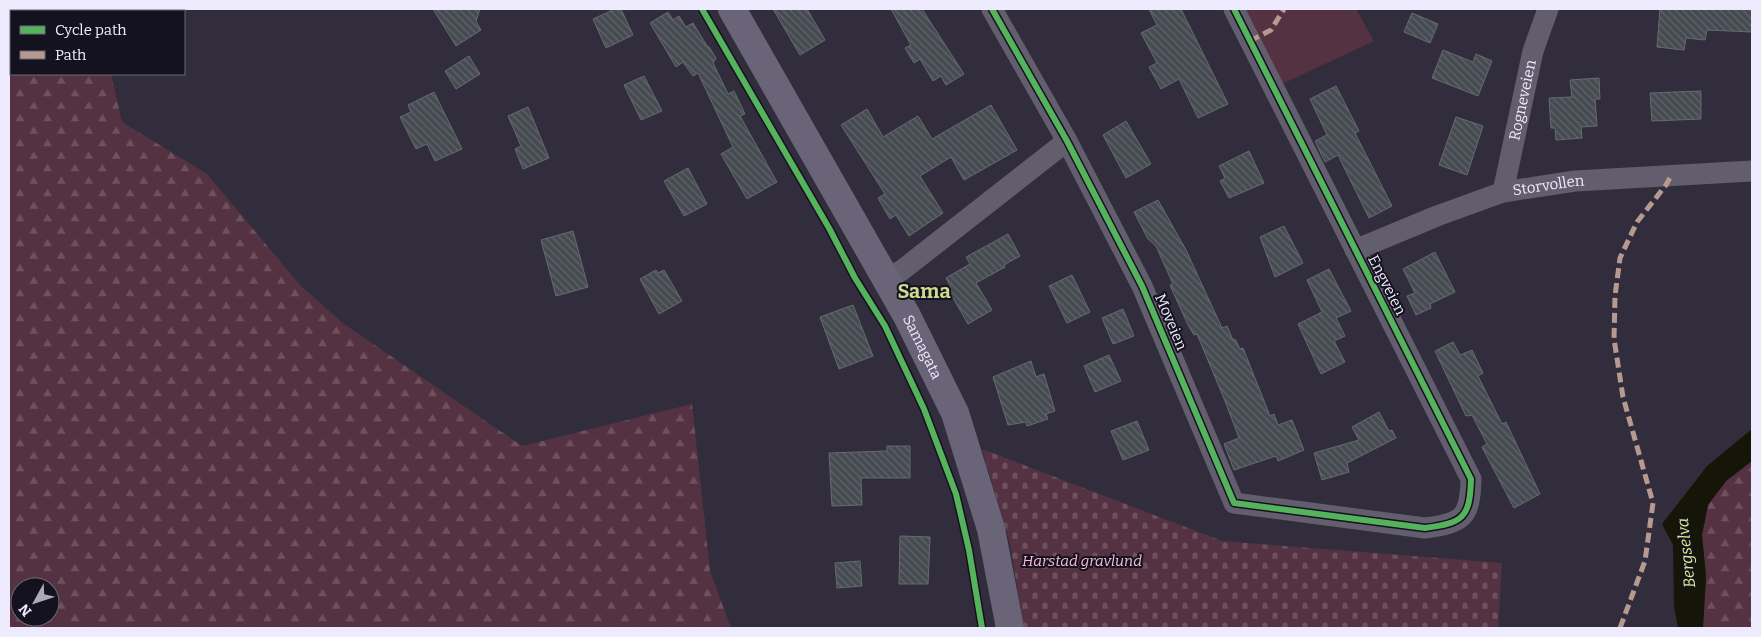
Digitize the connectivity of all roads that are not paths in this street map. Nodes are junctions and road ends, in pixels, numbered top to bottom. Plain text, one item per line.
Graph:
1 (732, 9) edge
2 (992, 9) edge
3 (1234, 9) edge
4 (1548, 9) edge
5 (1066, 141) junction
6 (1752, 171) edge
7 (1503, 192) junction
8 (1355, 250) junction
9 (885, 277) junction
10 (1400, 525) joint
11 (1010, 628) edge

1 - 9 highway, Samagata
2 - 5 street, Moveien
3 - 8 street, Engveien
4 - 7 street, Rogneveien
5 - 9 street
5 - 10 street, Moveien
6 - 7 street, Storvollen
7 - 8 street, Storvollen
8 - 10 street, Engveien
9 - 11 highway, Samagata

